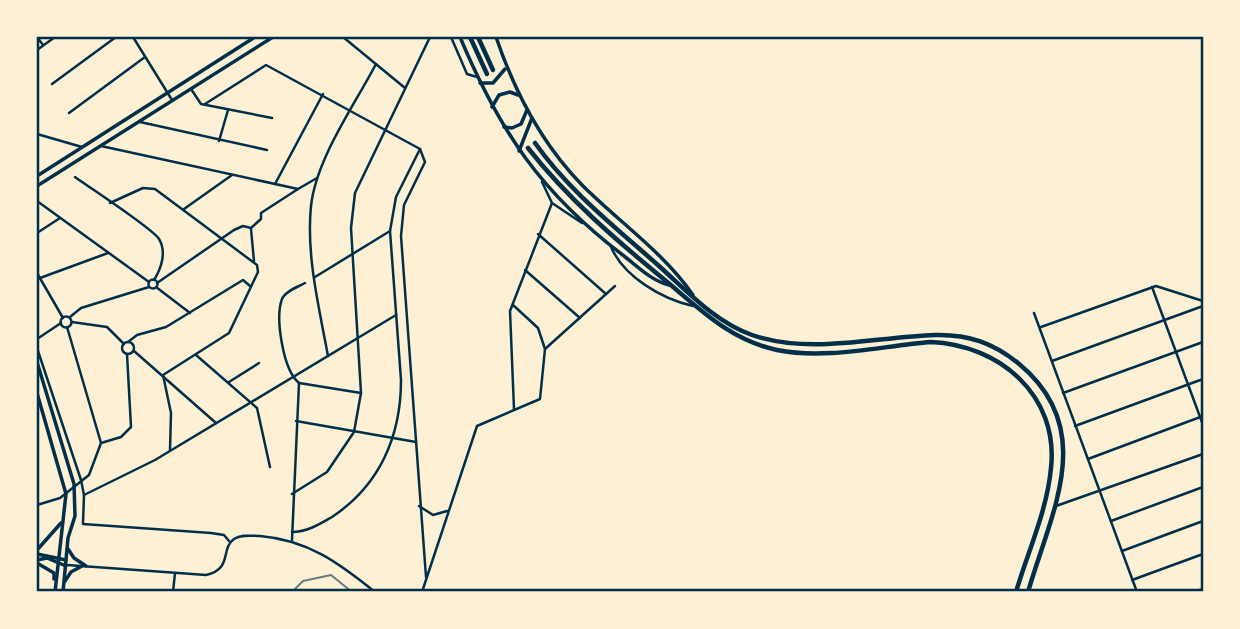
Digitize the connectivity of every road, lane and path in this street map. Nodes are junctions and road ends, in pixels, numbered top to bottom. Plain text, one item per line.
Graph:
1 (37, 37) edge
2 (55, 37) edge
3 (117, 37) edge
4 (133, 37) edge
5 (255, 37) edge
6 (273, 37) edge
7 (343, 37) edge
8 (430, 37) edge
9 (451, 37) edge
10 (460, 37) edge
11 (470, 37) edge
12 (478, 37) edge
13 (496, 37) edge
14 (43, 45) junction
15 (37, 50) edge
16 (145, 57) junction
17 (376, 64) junction
18 (506, 68) junction
19 (494, 70) dead end
20 (487, 74) dead end
21 (477, 77) junction
22 (480, 83) junction
23 (52, 84) dead end
24 (191, 89) junction
25 (406, 89) junction
26 (167, 92) junction
27 (323, 94) junction
28 (520, 96) junction
29 (172, 100) junction
30 (205, 104) junction
31 (492, 108) junction
32 (228, 109) junction
33 (352, 110) junction
34 (527, 110) junction
35 (69, 113) dead end
36 (272, 118) dead end
37 (532, 118) junction
38 (139, 121) junction
39 (502, 126) junction
40 (387, 129) junction
41 (37, 134) edge
42 (219, 141) junction
43 (535, 143) dead end
44 (101, 146) junction
45 (82, 147) junction
46 (420, 149) junction
47 (528, 149) dead end
48 (267, 150) dead end
49 (519, 151) junction
50 (232, 175) junction
51 (37, 176) edge
52 (75, 177) dead end
53 (318, 178) junction
54 (542, 179) junction
55 (275, 184) junction
56 (37, 187) edge
57 (298, 189) junction
58 (37, 201) edge
59 (110, 203) junction
60 (552, 203) junction
61 (184, 209) junction
62 (60, 218) junction
63 (251, 228) junction
64 (591, 228) junction
65 (390, 231) junction
66 (37, 233) edge
67 (538, 234) junction
68 (223, 238) junction
69 (611, 247) junction
70 (108, 253) junction
71 (352, 253) junction
72 (254, 261) junction
73 (525, 270) junction
74 (37, 272) edge
75 (40, 278) junction
76 (314, 278) junction
77 (149, 282) junction
78 (305, 283) dead end
79 (156, 284) junction
80 (671, 285) junction
81 (250, 286) junction
82 (615, 286) dead end
83 (149, 287) junction
84 (1152, 287) junction
85 (606, 294) junction
86 (694, 297) junction
87 (512, 304) junction
88 (1203, 304) edge
89 (693, 306) junction
90 (190, 313) junction
91 (1034, 313) dead end
92 (396, 315) junction
93 (70, 317) junction
94 (63, 318) junction
95 (580, 318) junction
96 (1164, 320) junction
97 (61, 323) junction
98 (72, 323) junction
99 (67, 327) junction
100 (1040, 328) junction
101 (408, 332) junction
102 (397, 333) junction
103 (358, 338) junction
104 (37, 339) edge
105 (1203, 342) edge
106 (126, 343) junction
107 (37, 348) edge
108 (545, 349) junction
109 (134, 351) junction
110 (1176, 352) junction
111 (127, 354) junction
112 (196, 355) junction
113 (329, 357) junction
114 (1052, 361) junction
115 (37, 362) edge
116 (258, 363) dead end
117 (163, 375) junction
118 (294, 379) junction
119 (1203, 379) edge
120 (229, 382) junction
121 (299, 383) junction
122 (1189, 384) junction
123 (37, 393) edge
124 (360, 393) junction
125 (1063, 393) junction
126 (253, 403) junction
127 (514, 410) junction
128 (37, 416) edge
129 (1202, 417) edge
130 (45, 419) junction
131 (296, 421) junction
132 (216, 422) junction
133 (1203, 425) edge
134 (1075, 426) junction
135 (354, 432) junction
136 (393, 439) junction
137 (416, 442) junction
138 (101, 443) junction
139 (170, 450) junction
140 (1203, 454) edge
141 (1087, 459) junction
142 (270, 467) dead end
143 (81, 480) junction
144 (74, 484) junction
145 (1203, 487) edge
146 (1099, 491) junction
147 (66, 494) junction
148 (292, 494) junction
149 (84, 495) junction
150 (37, 505) edge
151 (419, 506) junction
152 (1056, 506) junction
153 (448, 510) junction
154 (1111, 521) junction
155 (1203, 521) edge
156 (62, 522) junction
157 (292, 532) junction
158 (292, 540) junction
159 (230, 543) junction
160 (67, 547) junction
161 (1122, 551) junction
162 (37, 552) edge
163 (1203, 554) edge
164 (58, 559) junction
165 (37, 562) edge
166 (66, 563) junction
167 (85, 566) junction
168 (175, 573) junction
169 (426, 577) junction
170 (1132, 580) junction
171 (64, 583) junction
172 (1203, 589) edge
173 (55, 591) edge
174 (63, 592) edge
175 (173, 592) edge
176 (375, 592) edge
177 (422, 592) edge
178 (1016, 592) edge
179 (1028, 592) edge
180 (1137, 592) edge
181 (1193, 592) edge

1 - 14 street
2 - 14 street
3 - 23 street
4 - 16 street
5 - 26 street
6 - 24 street
7 - 17 street
8 - 25 street
9 - 21 street
10 - 21 street
11 - 20 main road
12 - 19 main road
13 - 18 street
14 - 15 street
16 - 26 street
16 - 35 street
17 - 25 street
17 - 33 street
18 - 22 street
18 - 28 street
21 - 22 street
22 - 31 street
24 - 29 street
24 - 30 street
25 - 40 street
26 - 29 street
26 - 45 street
27 - 30 street
27 - 33 street
27 - 55 street
28 - 31 street
28 - 34 street
29 - 38 street
30 - 32 street
31 - 39 street
32 - 36 street
32 - 42 street
33 - 40 street
33 - 53 street
34 - 37 street
34 - 39 street
37 - 49 street
37 - 86 street
38 - 42 street
38 - 44 street
39 - 49 street
40 - 46 street
40 - 71 street
41 - 45 street
42 - 48 street
43 - 86 main road
44 - 50 street
44 - 56 street
45 - 51 street
46 - 65 street
46 - 101 street
47 - 80 main road
49 - 54 street
50 - 55 street
50 - 61 street
52 - 59 street
53 - 57 street
53 - 76 street
54 - 60 street
54 - 64 street
55 - 57 street
57 - 63 street
58 - 62 street
59 - 61 street
59 - 79 street
60 - 64 street
60 - 67 street
61 - 68 street
62 - 66 street
62 - 70 street
63 - 68 street
63 - 72 street
64 - 69 street
65 - 71 street
65 - 92 street
67 - 73 street
67 - 85 street
68 - 72 street
68 - 79 street
69 - 80 street
69 - 89 street
70 - 75 street
70 - 77 street
71 - 76 street
71 - 103 street
72 - 81 street
73 - 87 street
73 - 95 street
74 - 75 street
75 - 94 street
76 - 113 street
77 - 79 street
77 - 83 street
78 - 118 street
79 - 83 street
79 - 90 street
80 - 89 main road
81 - 90 street
81 - 112 street
82 - 85 street
83 - 93 street
84 - 88 street
84 - 96 street
84 - 100 street
85 - 95 street
86 - 152 main road
87 - 108 street
87 - 127 street
88 - 96 street
89 - 178 main road
90 - 106 street
91 - 100 street
92 - 102 street
92 - 103 street
93 - 94 street
93 - 98 street
94 - 97 street
95 - 108 street
96 - 110 street
96 - 114 street
97 - 99 street
97 - 104 street
98 - 99 street
98 - 106 street
99 - 138 street
100 - 114 street
101 - 102 street
101 - 137 street
102 - 136 street
103 - 113 street
103 - 124 street
105 - 110 street
106 - 109 street
106 - 111 street
107 - 143 street
108 - 127 street
109 - 111 street
109 - 117 street
110 - 122 street
110 - 125 street
111 - 138 street
112 - 117 street
112 - 120 street
113 - 118 street
114 - 125 street
115 - 144 street
116 - 120 street
117 - 132 street
117 - 139 street
118 - 121 street
118 - 126 street
119 - 122 street
120 - 126 street
121 - 124 street
121 - 131 street
122 - 129 street
122 - 134 street
123 - 130 street
124 - 135 street
125 - 134 street
126 - 132 street
126 - 142 street
127 - 153 street
128 - 130 street
129 - 133 street
129 - 141 street
130 - 147 street
131 - 135 street
131 - 148 street
132 - 139 street
134 - 141 street
135 - 136 street
135 - 148 street
136 - 137 street
136 - 157 street
137 - 151 street
138 - 143 street
139 - 149 street
140 - 146 street
141 - 146 street
143 - 144 street
143 - 149 street
144 - 147 street
144 - 160 street
145 - 154 street
146 - 152 street
146 - 154 street
147 - 150 street
147 - 156 street
148 - 157 street
149 - 159 street
151 - 153 street
151 - 169 street
152 - 179 main road
153 - 169 street
154 - 161 street
155 - 161 street
156 - 162 street
156 - 164 street
157 - 158 street
158 - 159 street
158 - 176 street
159 - 168 street
160 - 166 street
160 - 167 street
161 - 170 street
162 - 164 street
163 - 170 street
164 - 165 street
164 - 166 street
164 - 173 street
165 - 173 street
166 - 167 street
166 - 171 street
167 - 168 street
167 - 171 street
168 - 175 street
169 - 177 street
170 - 180 street
171 - 174 street
172 - 181 street

